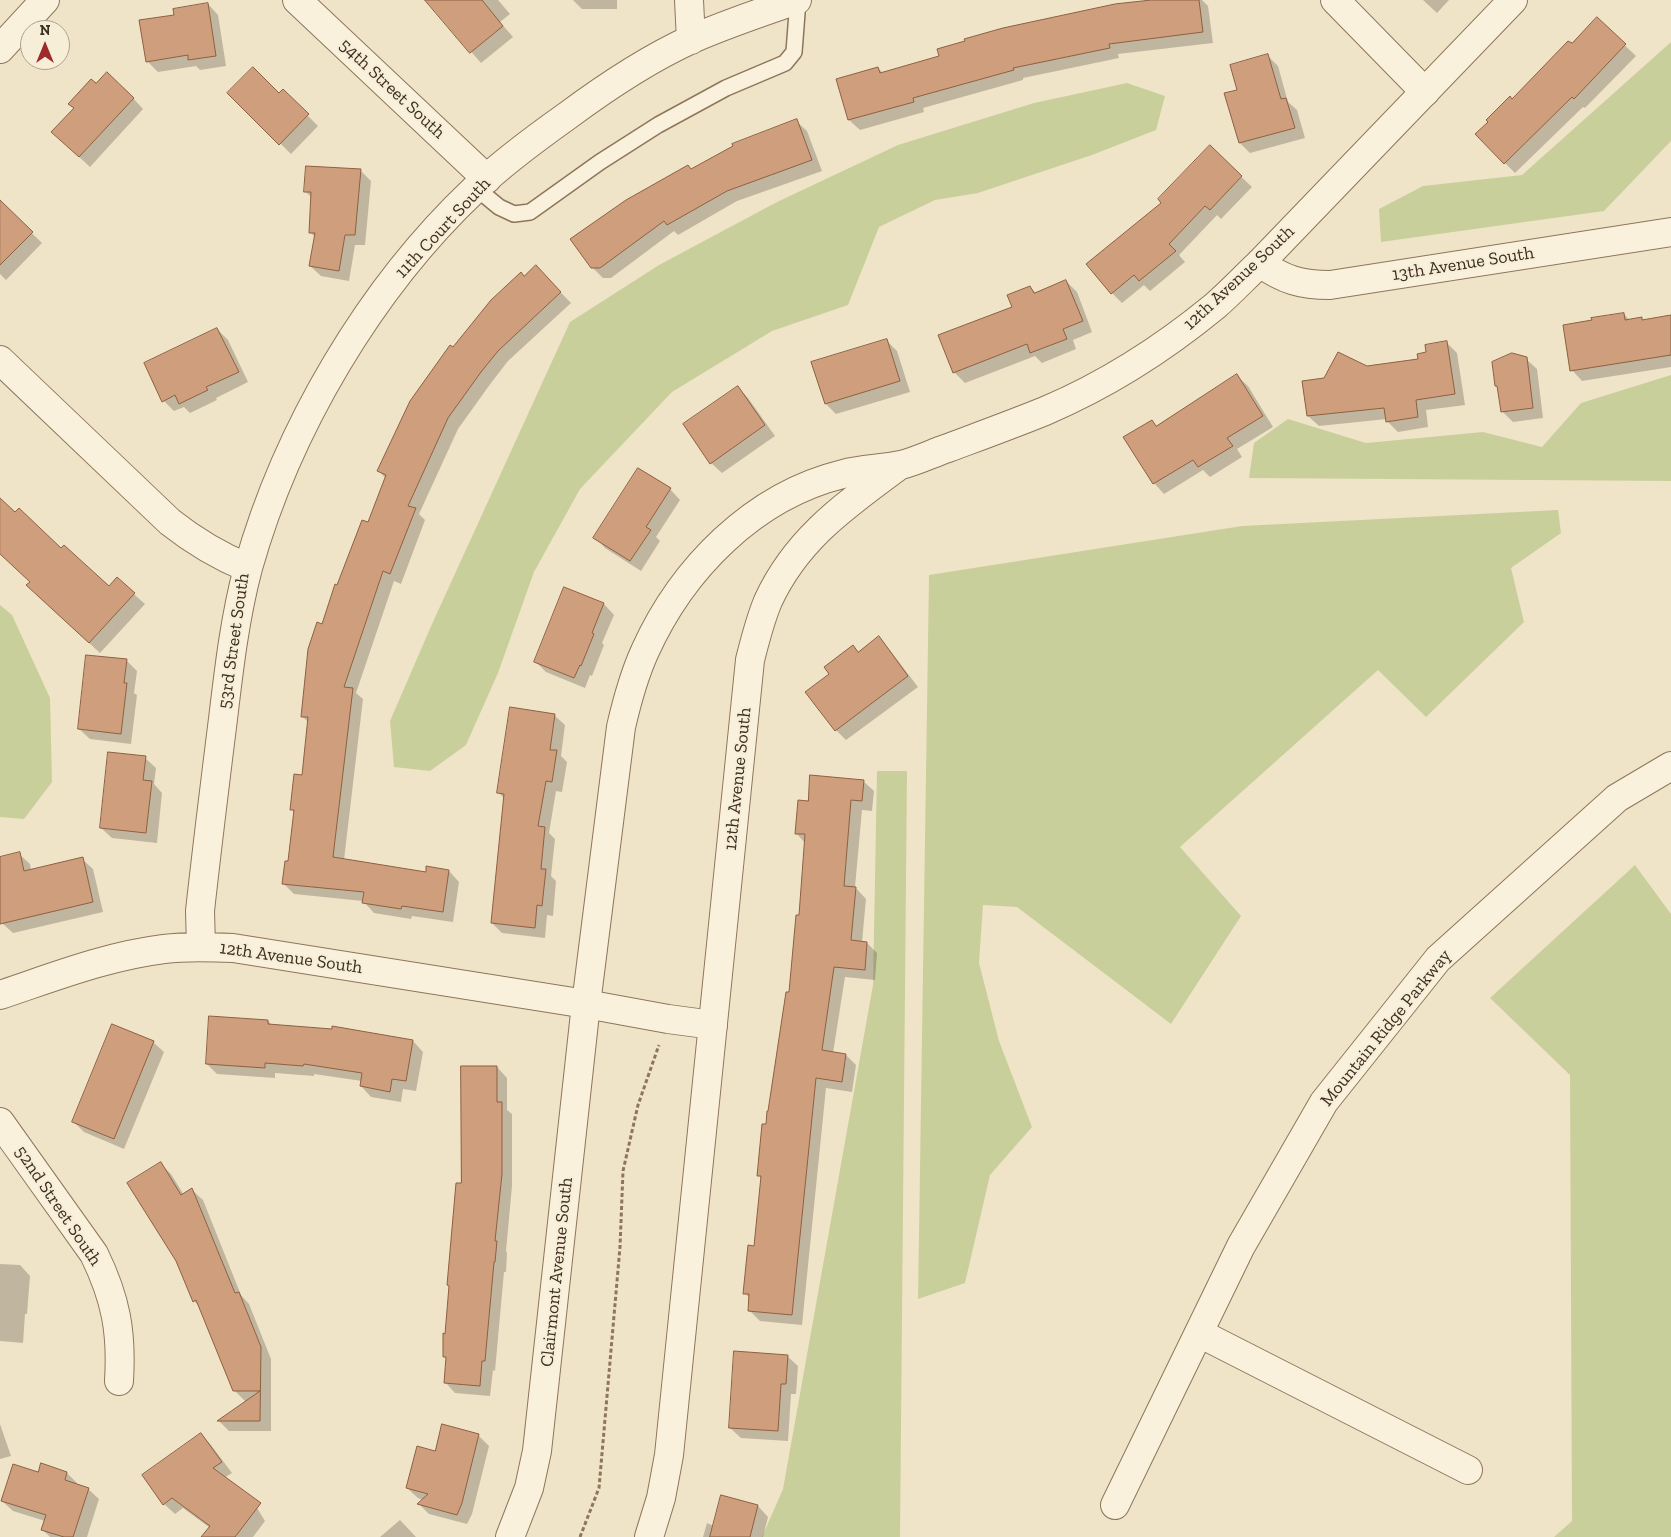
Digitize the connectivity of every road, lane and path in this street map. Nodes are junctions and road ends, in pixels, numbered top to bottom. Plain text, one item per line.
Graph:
1 (45, 0) edge
2 (297, 0) edge
3 (690, 0) edge
4 (798, 0) edge
5 (1335, 0) edge
6 (1513, 0) edge
7 (691, 40) junction
8 (0, 49) edge
9 (1425, 92) junction
10 (481, 184) junction
11 (1671, 232) edge
12 (1260, 263) junction
13 (0, 360) edge
14 (901, 465) junction
15 (248, 568) junction
16 (1671, 766) edge
17 (201, 946) junction
18 (0, 995) edge
19 (586, 1004) junction
20 (713, 1025) junction
21 (0, 1122) edge
22 (1198, 1333) junction
23 (119, 1382) dead end
24 (1468, 1470) dead end
25 (1115, 1505) dead end
26 (510, 1537) edge
27 (649, 1537) edge

1 - 8 street
2 - 10 street, 54th Street South
3 - 7 street
4 - 7 street, 11th Court South
4 - 10 lane
5 - 9 street
6 - 9 street, 12th Avenue South
7 - 10 street, 11th Court South
9 - 12 street, 12th Avenue South
10 - 15 street, 11th Court South
11 - 12 street, 13th Avenue South
12 - 14 street, 12th Avenue South
13 - 15 street, 53rd Street South
14 - 19 street, 12th Avenue South
14 - 20 street, 12th Avenue South
15 - 17 street, 53rd Street South
16 - 22 street, Mountain Ridge Parkway
17 - 18 street, 12th Avenue South
17 - 19 street, 12th Avenue South
19 - 20 street, 12th Avenue South
19 - 26 street, Clairmont Avenue South
20 - 27 street
21 - 23 street, 52nd Street South
22 - 24 street
22 - 25 street, Mountain Ridge Parkway

